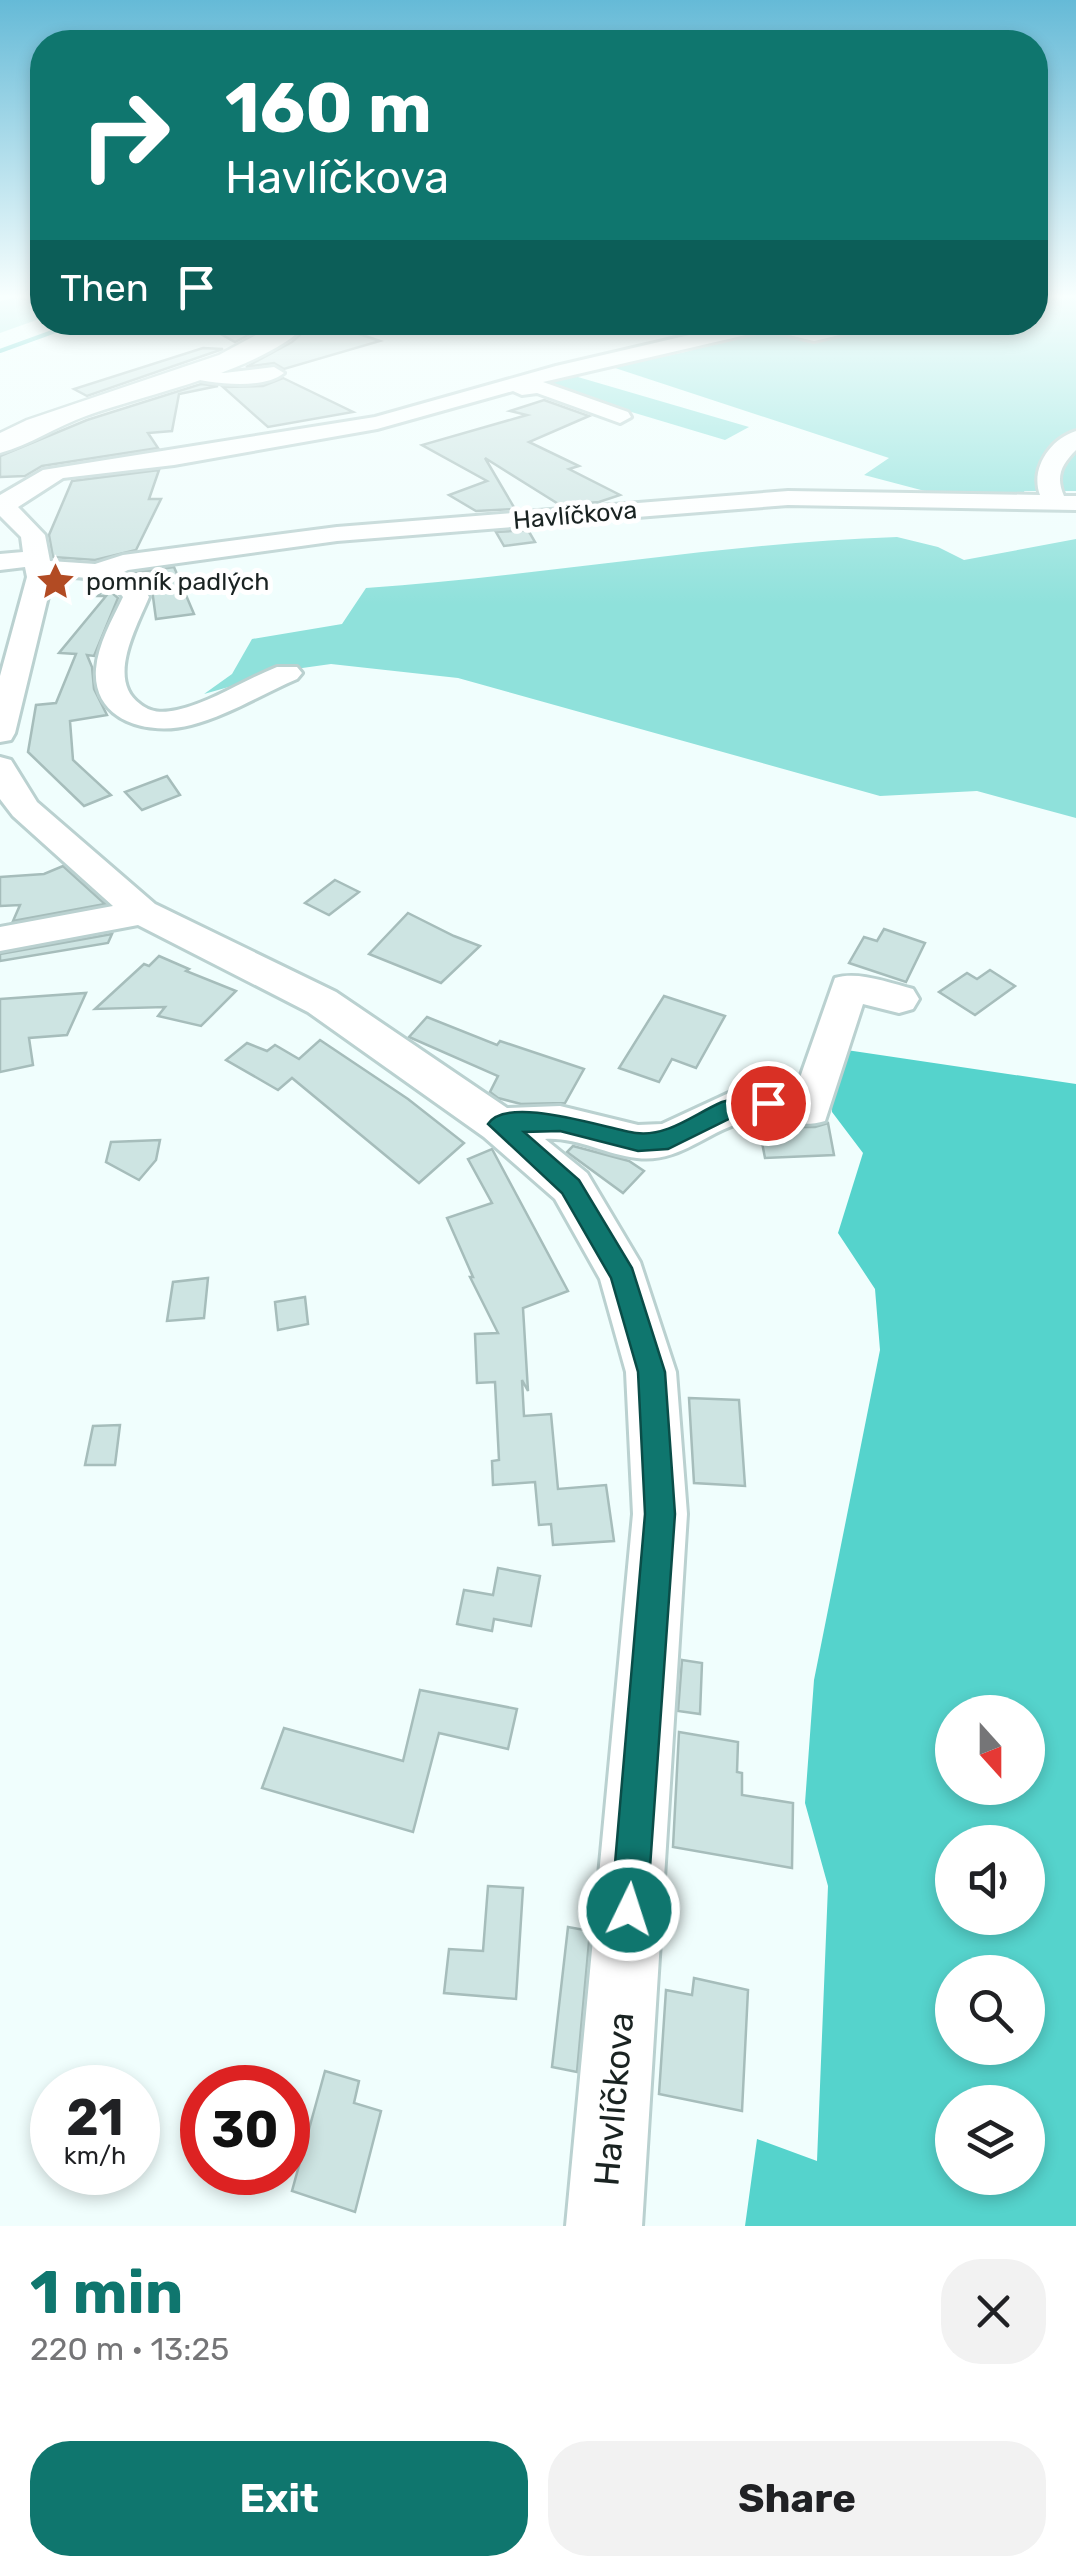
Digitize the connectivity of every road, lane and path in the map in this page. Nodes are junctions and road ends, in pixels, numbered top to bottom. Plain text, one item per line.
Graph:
1 (106, 398) edge
2 (465, 398) edge
3 (469, 398) edge
4 (569, 398) edge
5 (457, 400) junction
6 (620, 417) dead end
7 (280, 433) dead end
8 (1076, 438) edge
9 (0, 444) edge
10 (36, 457) dead end
11 (143, 462) junction
12 (224, 465) dead end
13 (58, 472) junction
14 (2, 503) edge
15 (1067, 504) edge
16 (449, 544) dead end
17 (270, 546) junction
18 (0, 562) edge
19 (38, 563) junction
20 (95, 573) junction
21 (288, 673) dead end
22 (0, 733) edge
23 (0, 767) edge
24 (142, 912) junction
25 (0, 938) edge
26 (899, 1000) dead end
27 (499, 1124) junction
28 (604, 2226) edge

1 - 9 main road
2 - 5 street
3 - 5 street
4 - 6 street
5 - 7 street
5 - 11 street
8 - 15 street
10 - 13 street
11 - 12 street
11 - 13 street
13 - 14 street
14 - 19 street
15 - 17 street, Havlíčkova
16 - 17 street
17 - 20 street, Havlíčkova
18 - 19 street, Havlíčkova
19 - 20 street, Havlíčkova
19 - 22 street
20 - 21 street, Havlíčkova
23 - 24 street, Havlíčkova
24 - 25 street
24 - 27 street, Havlíčkova
26 - 27 street
27 - 28 street, Havlíčkova

